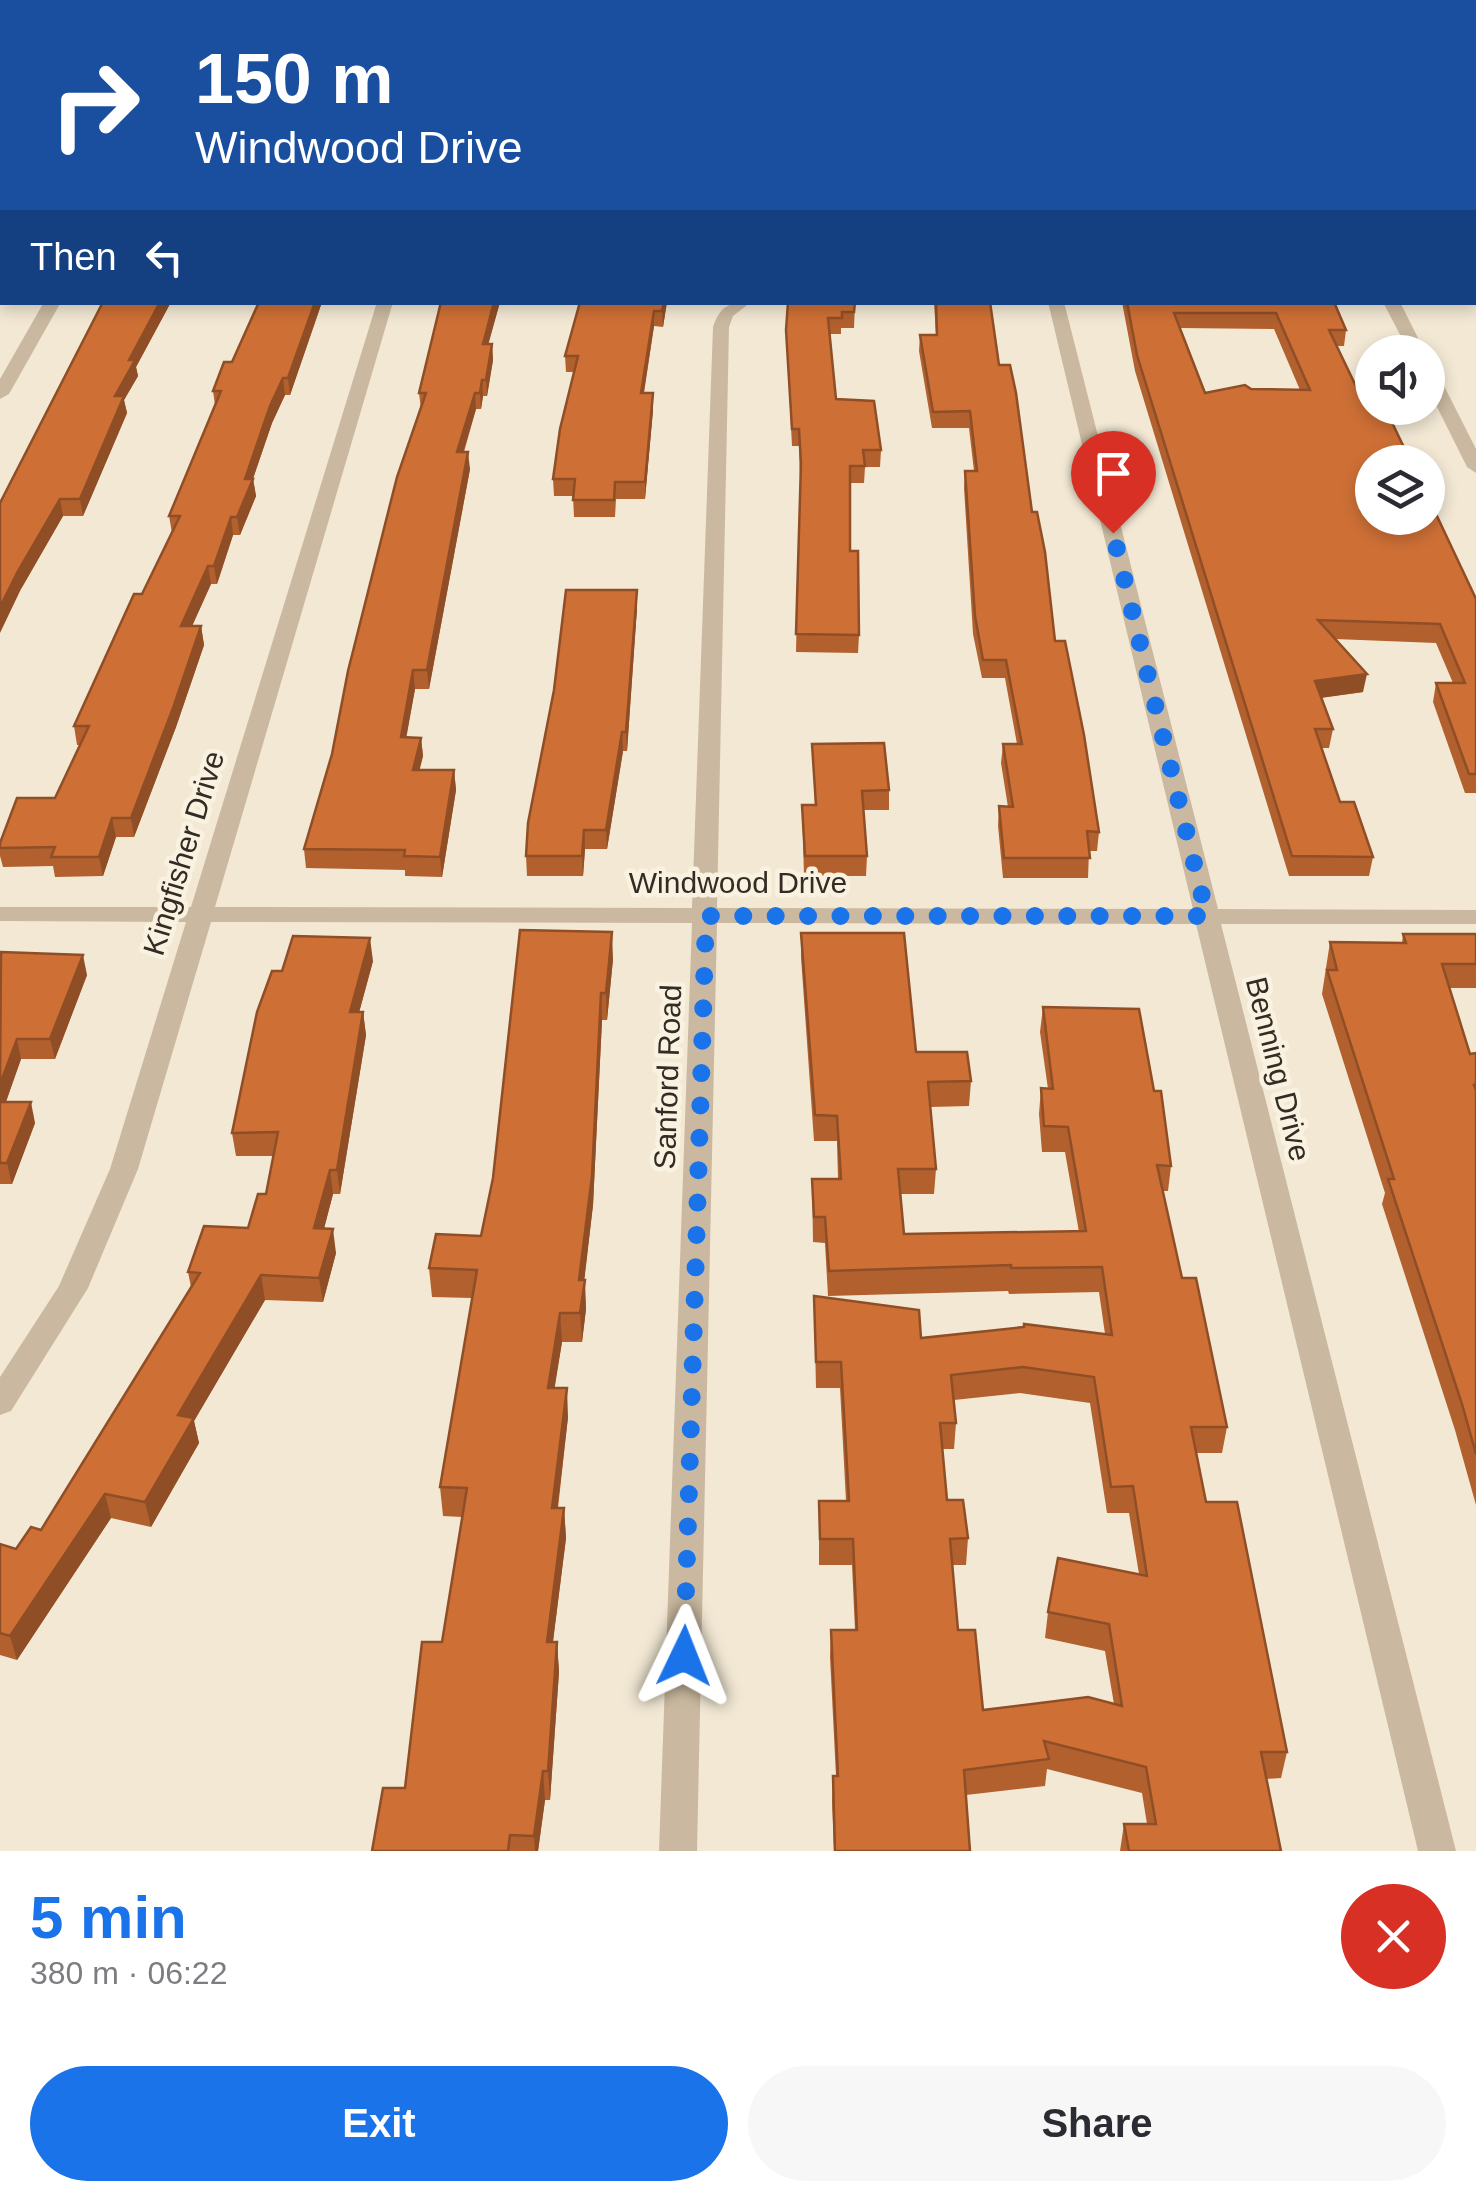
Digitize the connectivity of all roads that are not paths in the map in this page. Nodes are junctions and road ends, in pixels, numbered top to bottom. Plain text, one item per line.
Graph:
1 (51, 305) edge
2 (384, 305) edge
3 (1057, 305) edge
4 (1394, 305) edge
5 (738, 306) edge
6 (1408, 335) edge
7 (0, 394) edge
8 (1445, 405) edge
9 (1476, 466) edge
10 (0, 914) edge
11 (199, 915) junction
12 (706, 916) junction
13 (1207, 916) junction
14 (1476, 917) edge
15 (0, 1403) edge
16 (678, 1851) edge
17 (1437, 1851) edge

1 - 7 street
2 - 11 street, Kingfisher Drive
3 - 13 street, Benning Drive
4 - 6 street
5 - 12 street, Sanford Road
8 - 9 street
10 - 11 street, Windwood Drive
11 - 12 street, Windwood Drive
11 - 15 street, Kingfisher Drive
12 - 13 street, Windwood Drive
12 - 16 street, Sanford Road
13 - 14 street, Windwood Drive
13 - 17 street, Benning Drive

